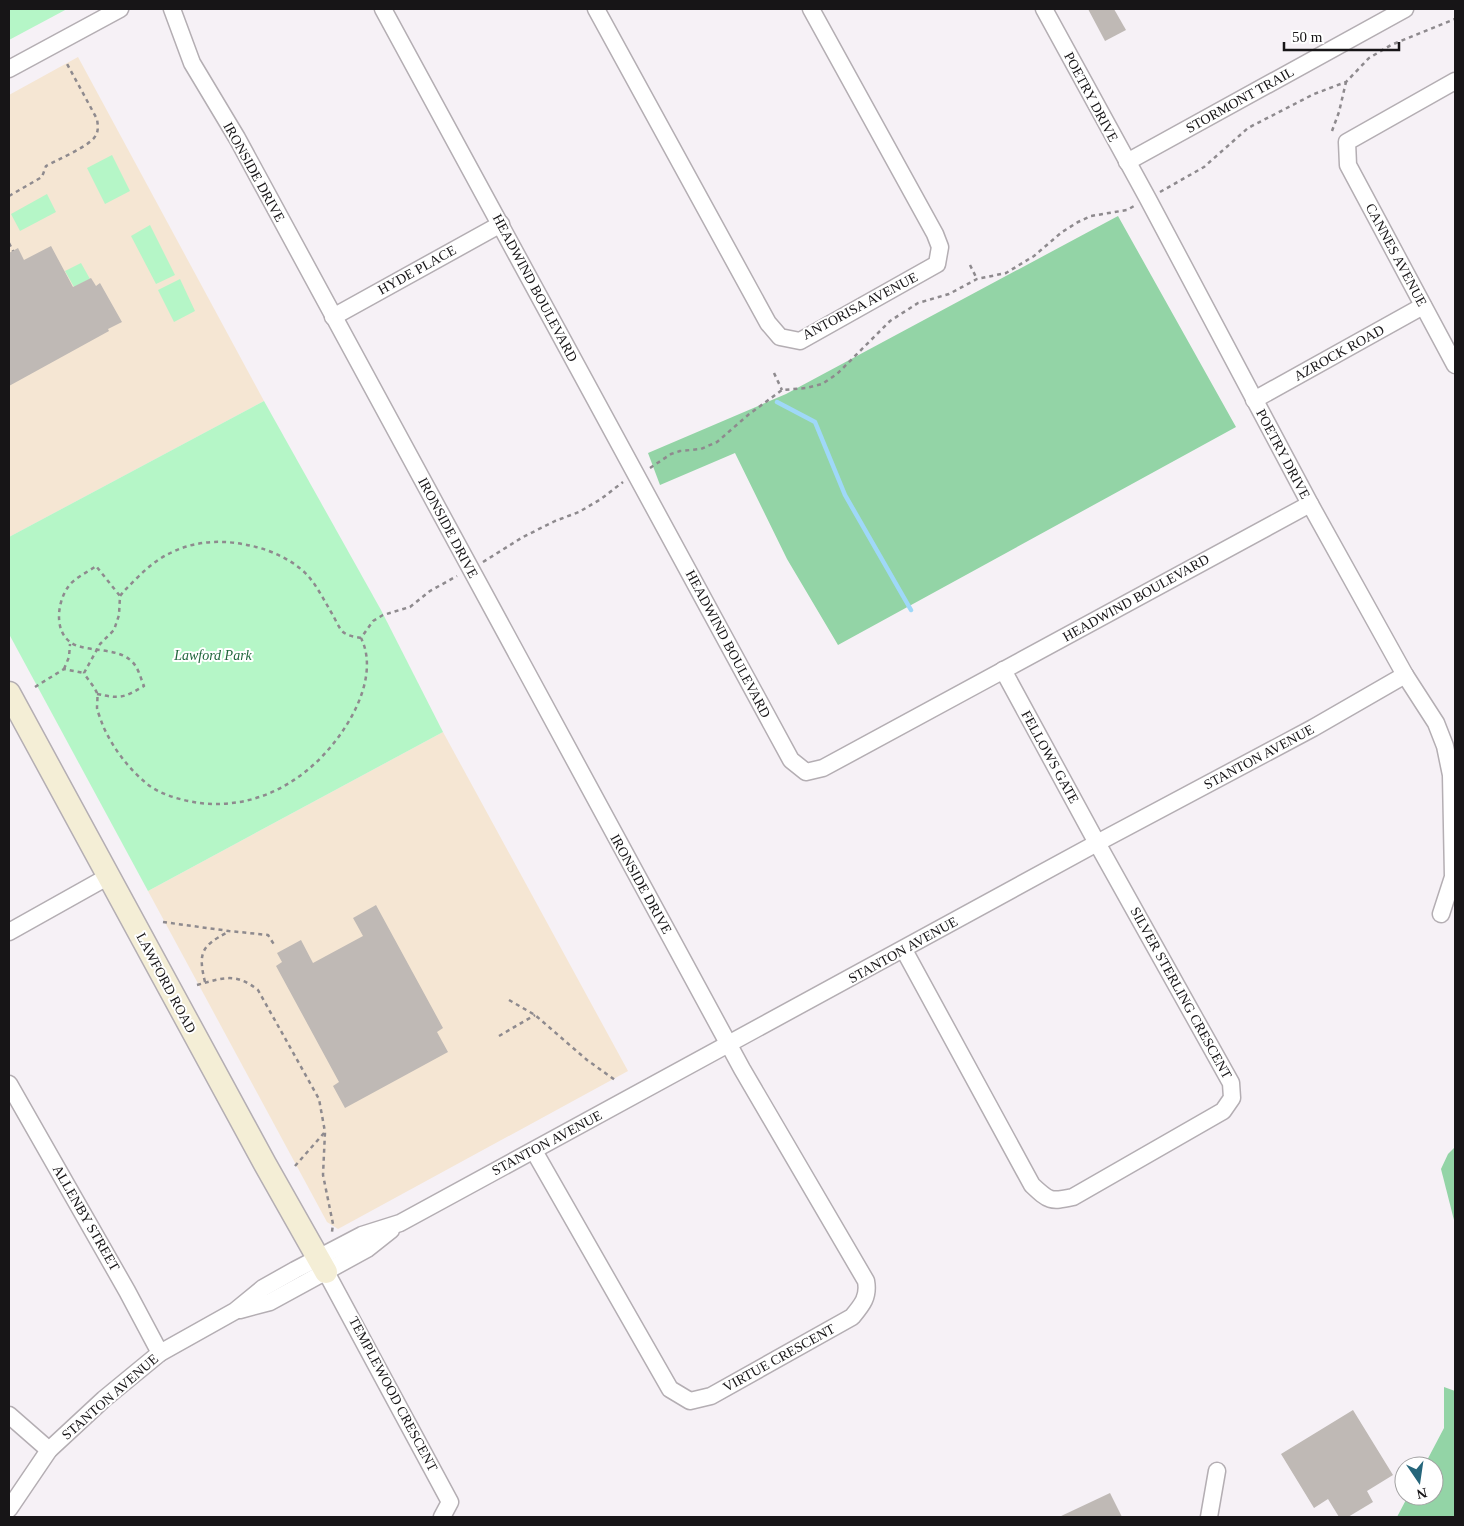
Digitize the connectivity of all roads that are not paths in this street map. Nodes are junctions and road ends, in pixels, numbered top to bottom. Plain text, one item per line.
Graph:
1 (120, 9) edge
2 (172, 9) edge
3 (383, 9) edge
4 (596, 9) edge
5 (811, 9) edge
6 (1044, 9) edge
7 (1405, 9) edge
8 (9, 69) edge
9 (1455, 80) edge
10 (1127, 162) junction
11 (501, 224) junction
12 (1423, 306) junction
13 (334, 317) junction
14 (1455, 365) edge
15 (1254, 400) junction
16 (1310, 504) junction
17 (1003, 670) junction
18 (1405, 675) junction
19 (11, 704) edge
20 (1097, 843) junction
21 (109, 876) junction
22 (1441, 914) dead end
23 (9, 932) edge
24 (904, 950) junction
25 (729, 1045) junction
26 (9, 1084) edge
27 (534, 1150) junction
28 (322, 1265) junction
29 (160, 1353) junction
30 (9, 1415) edge
31 (49, 1450) junction
32 (1217, 1471) dead end
33 (9, 1509) edge
34 (442, 1517) edge
35 (1209, 1517) edge

1 - 8 street
2 - 13 street, IRONSIDE DRIVE
3 - 11 street, HEADWIND BOULEVARD
4 - 5 street, ANTORISA AVENUE
6 - 10 street, POETRY DRIVE
7 - 10 street, STORMONT TRAIL
9 - 12 street, CANNES AVENUE
10 - 15 street, POETRY DRIVE
11 - 13 street, HYDE PLACE
11 - 17 street, HEADWIND BOULEVARD
12 - 14 street, CANNES AVENUE
12 - 15 street, AZROCK ROAD
13 - 25 street, IRONSIDE DRIVE
15 - 16 street, POETRY DRIVE
16 - 17 street, HEADWIND BOULEVARD
16 - 18 street, POETRY DRIVE
17 - 20 street, FELLOWS GATE
18 - 20 street, STANTON AVENUE
18 - 22 street, POETRY DRIVE
19 - 21 street, LAWFORD ROAD
20 - 24 street, STANTON AVENUE
20 - 24 street, SILVER STERLING CRESCENT
21 - 23 street
21 - 28 street, LAWFORD ROAD
24 - 25 street, STANTON AVENUE
25 - 27 street, STANTON AVENUE
25 - 27 street, VIRTUE CRESCENT
26 - 29 street, ALLENBY STREET
27 - 28 street, STANTON AVENUE
28 - 29 street, STANTON AVENUE
28 - 34 street, TEMPLEWOOD CRESCENT
29 - 31 street, STANTON AVENUE
30 - 31 street
31 - 33 street, STANTON AVENUE
32 - 35 street

